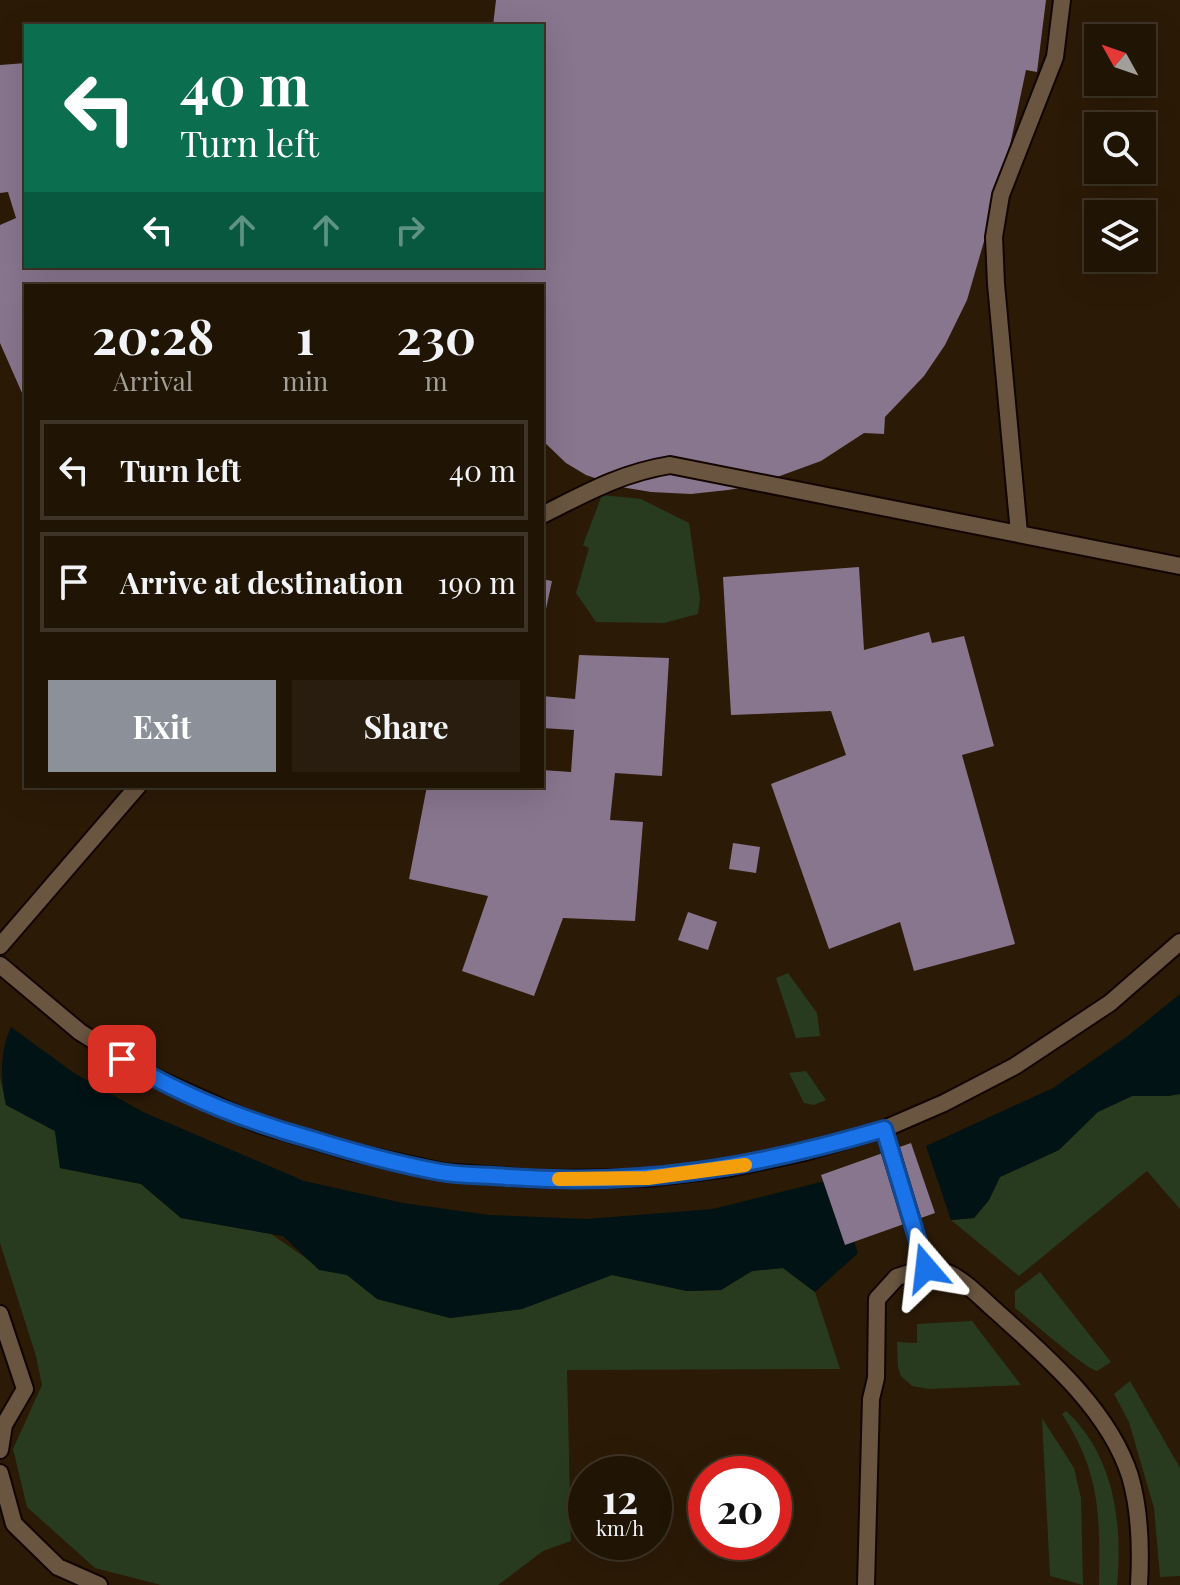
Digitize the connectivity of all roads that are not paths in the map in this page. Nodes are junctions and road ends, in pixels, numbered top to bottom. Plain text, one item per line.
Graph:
1 (1062, 0) edge
2 (544, 514) edge
3 (1019, 533) junction
4 (1180, 566) edge
5 (136, 788) edge
6 (1180, 942) edge
7 (0, 946) edge
8 (0, 965) edge
9 (884, 1129) junction
10 (926, 1268) junction
11 (0, 1314) edge
12 (0, 1450) edge
13 (0, 1473) edge
14 (99, 1585) edge
15 (866, 1585) edge
16 (1139, 1585) edge

1 - 3 lane
2 - 3 lane
3 - 4 lane
5 - 7 lane
6 - 9 lane
8 - 9 lane
9 - 10 lane
10 - 15 lane
10 - 16 lane
11 - 12 lane
13 - 14 lane

